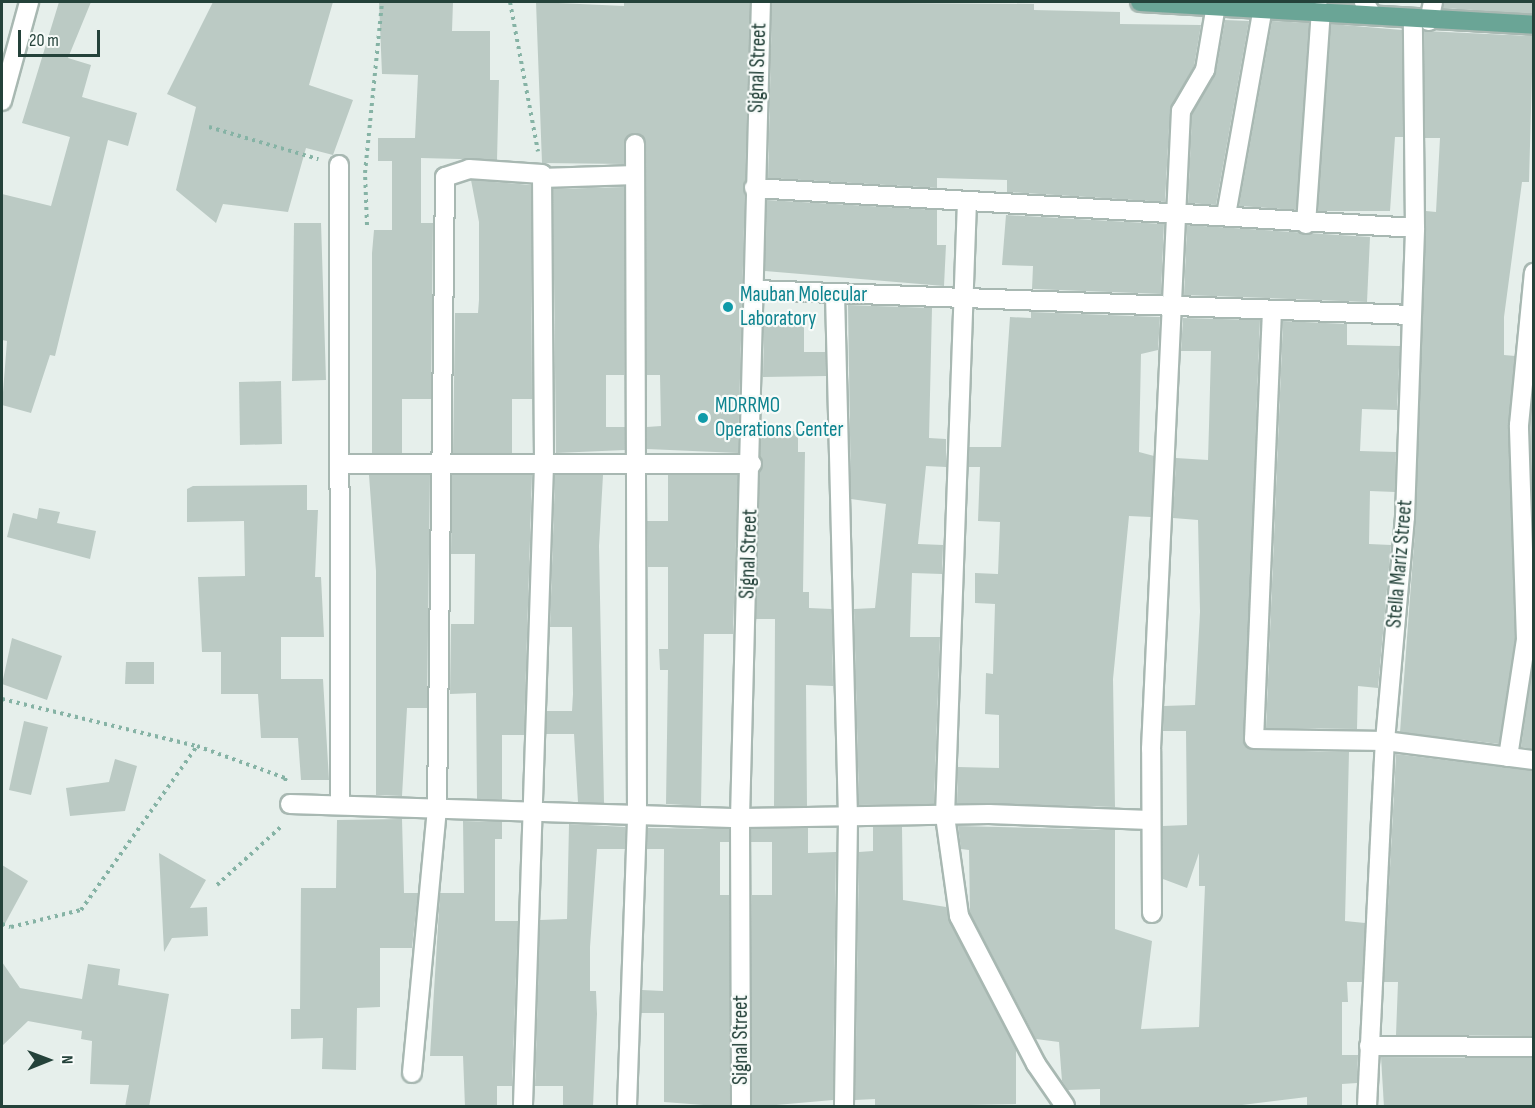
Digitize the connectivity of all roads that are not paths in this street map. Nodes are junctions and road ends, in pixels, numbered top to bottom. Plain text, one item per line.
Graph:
1 (29, 2) edge
2 (761, 2) edge
3 (1140, 2) edge
4 (1433, 2) edge
5 (1216, 5) junction
6 (1263, 7) junction
7 (1367, 7) edge
8 (1321, 10) junction
9 (1421, 21) junction
10 (1533, 25) edge
11 (2, 101) edge
12 (635, 144) dead end
13 (339, 165) road end
14 (635, 175) junction
15 (542, 176) junction
16 (754, 188) junction
17 (967, 201) junction
18 (1178, 211) junction
19 (1226, 215) junction
20 (1306, 224) junction
21 (1415, 228) junction
22 (1533, 273) edge
23 (755, 290) junction
24 (835, 294) junction
25 (965, 301) junction
26 (1173, 305) junction
27 (1272, 310) junction
28 (1412, 315) junction
29 (439, 463) junction
30 (636, 463) junction
31 (342, 464) junction
32 (752, 464) junction
33 (544, 465) junction
34 (1384, 741) junction
35 (1508, 756) junction
36 (1533, 760) edge
37 (291, 804) road end
38 (340, 805) junction
39 (437, 807) junction
40 (537, 808) junction
41 (636, 813) junction
42 (945, 816) junction
43 (740, 818) junction
44 (848, 818) junction
45 (1150, 820) junction
46 (1152, 913) dead end
47 (1369, 1046) junction
48 (1533, 1047) edge
49 (412, 1073) dead end
50 (523, 1107) edge
51 (627, 1107) edge
52 (741, 1107) edge
53 (844, 1107) edge
54 (1065, 1107) edge
55 (1367, 1107) edge

1 - 11 street
2 - 16 street, Signal Street
3 - 5 main road
4 - 9 street, Stella Mariz Street
5 - 6 main road
5 - 18 street
6 - 8 main road
6 - 19 street
7 - 8 main road
7 - 9 main road
8 - 20 street
9 - 10 main road
9 - 21 street, Stella Mariz Street
12 - 14 street
13 - 31 street
14 - 15 street
14 - 30 street
15 - 29 street
15 - 33 street
16 - 17 street
16 - 23 street, Signal Street
17 - 18 street
17 - 25 street
18 - 19 street
18 - 26 street
19 - 20 street
20 - 21 street
21 - 28 street, Stella Mariz Street
22 - 35 street
23 - 24 street
23 - 32 street, Signal Street
24 - 25 street
24 - 44 street
25 - 26 street
25 - 42 street
26 - 27 street
26 - 45 street
27 - 28 street
27 - 34 street
28 - 34 street, Stella Mariz Street
29 - 31 street
29 - 33 street
29 - 39 street
30 - 32 street
30 - 33 street
30 - 41 street
31 - 38 street
32 - 43 street, Signal Street
33 - 40 street
34 - 35 street
34 - 47 street, Stella Mariz Street
35 - 36 street
37 - 38 street
38 - 39 street
39 - 40 street
39 - 49 street
40 - 41 street
40 - 50 street
41 - 43 street
41 - 51 street
42 - 44 street
42 - 45 street
42 - 54 street
43 - 44 street
43 - 52 street, Signal Street
44 - 53 street
45 - 46 street
47 - 48 street
47 - 55 street, Stella Mariz Street

